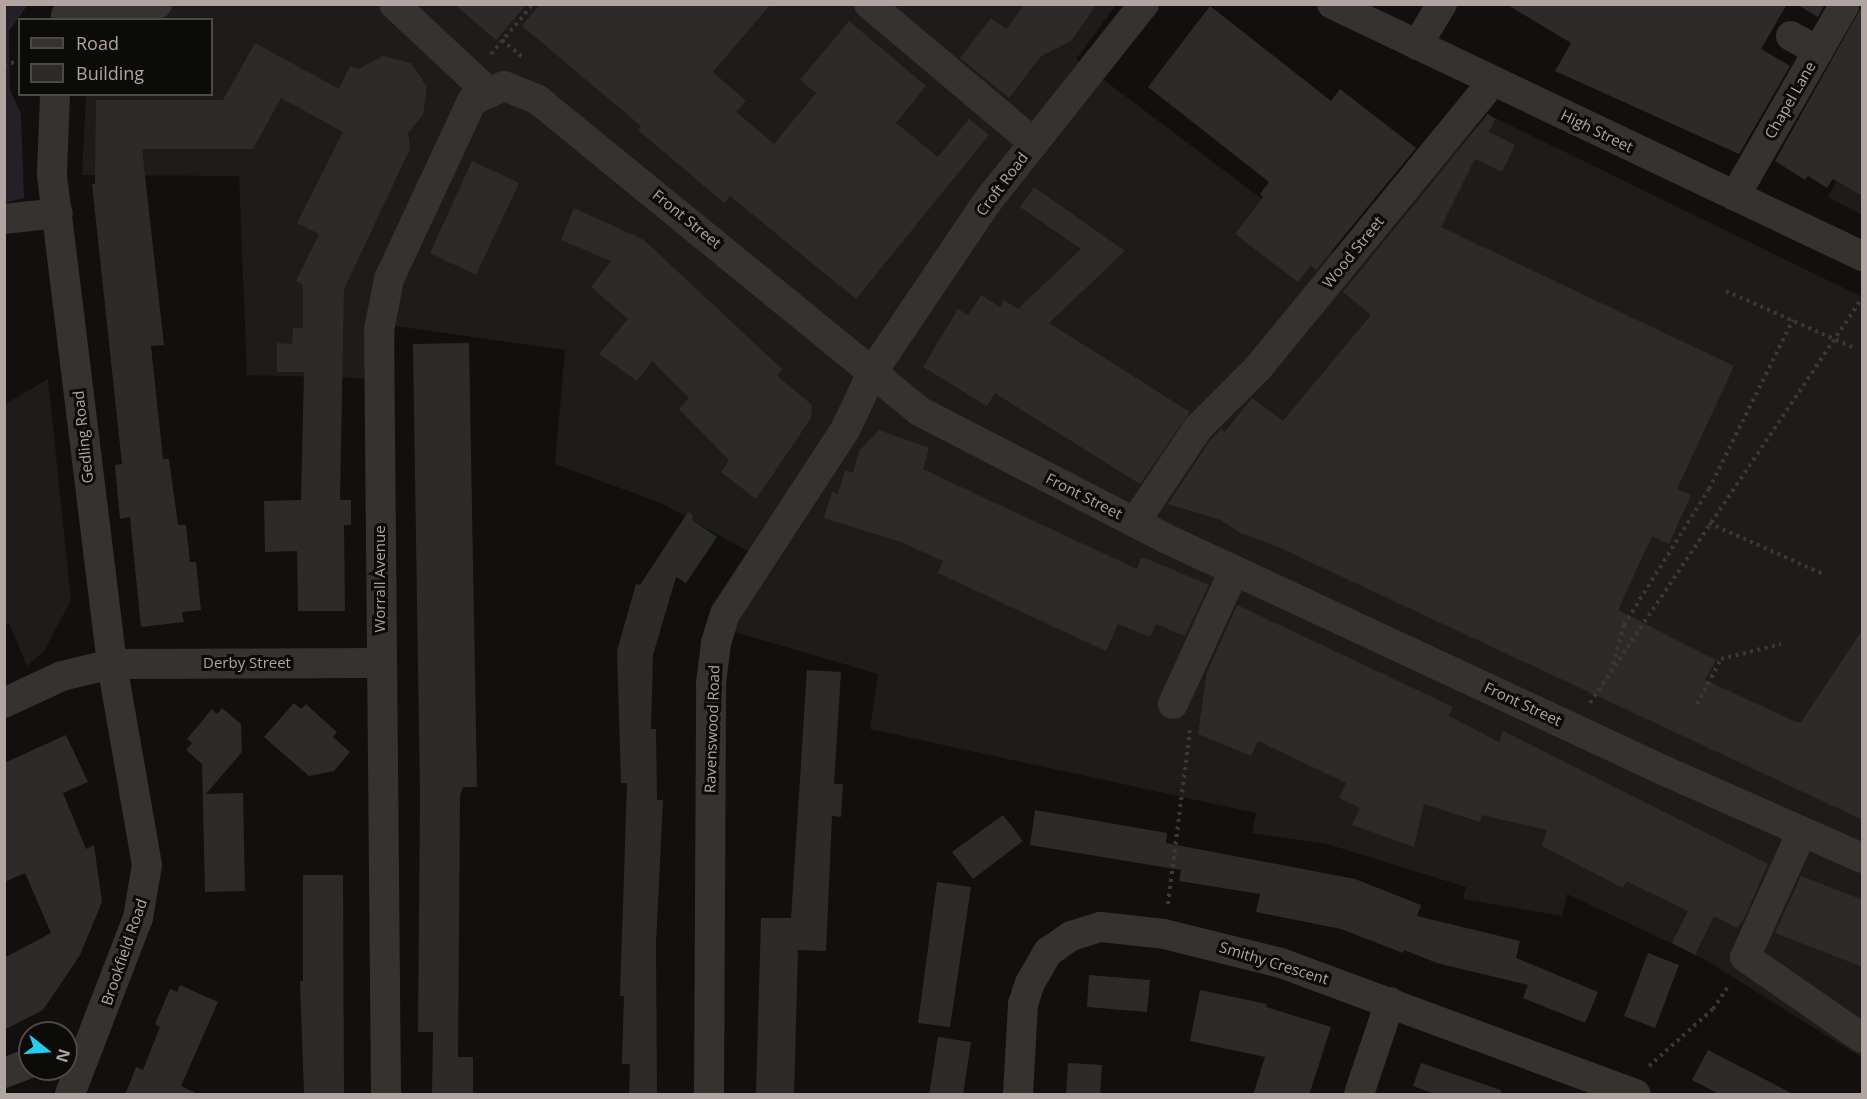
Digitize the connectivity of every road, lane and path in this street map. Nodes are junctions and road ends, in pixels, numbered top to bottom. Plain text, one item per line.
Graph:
1 (157, 4) edge
2 (394, 4) edge
3 (533, 4) edge
4 (869, 4) edge
5 (1144, 4) edge
6 (1332, 4) edge
7 (1442, 4) edge
8 (1845, 4) edge
9 (66, 13) edge
10 (1791, 36) dead end
11 (1417, 45) junction
12 (1818, 51) junction
13 (493, 52) dead end
14 (1493, 81) junction
15 (487, 91) junction
16 (55, 96) edge
17 (1034, 143) junction
18 (1735, 196) junction
19 (58, 213) junction
20 (4, 219) edge
21 (1863, 256) edge
22 (1726, 291) dead end
23 (1863, 298) edge
24 (1793, 320) junction
25 (1835, 340) junction
26 (1854, 348) dead end
27 (873, 371) junction
28 (1135, 522) junction
29 (1709, 523) junction
30 (1234, 571) junction
31 (1825, 575) dead end
32 (1781, 644) dead end
33 (381, 663) junction
34 (112, 664) junction
35 (1611, 670) junction
36 (4, 703) edge
37 (1697, 704) dead end
38 (1182, 715) joint
39 (1573, 728) junction
40 (1802, 832) junction
41 (1863, 858) edge
42 (1164, 934) junction
43 (1730, 985) dead end
44 (1390, 1002) junction
45 (93, 1037) junction
46 (1863, 1038) edge
47 (78, 1043) edge
48 (1672, 1043) dead end
49 (1366, 1093) edge
50 (70, 1095) edge
51 (386, 1095) edge
52 (709, 1095) edge
53 (1018, 1095) edge
54 (1636, 1095) edge

1 - 9 street
2 - 15 street
3 - 13 path
4 - 17 street
5 - 17 street, Croft Road
6 - 11 street, High Street
7 - 11 street
8 - 12 street, Chapel Lane
10 - 12 street
11 - 14 street, High Street
12 - 18 street, Chapel Lane
14 - 18 street, High Street
14 - 28 street, Wood Street
15 - 27 street, Front Street
15 - 33 street, Worrall Avenue
16 - 19 street, Gedling Road
17 - 27 street, Croft Road
18 - 21 street, High Street
19 - 20 street
19 - 34 street, Gedling Road
22 - 24 path
23 - 25 path
24 - 25 path
24 - 35 path
25 - 26 path
25 - 29 path
27 - 28 street, Front Street
27 - 52 street, Ravenswood Road
28 - 30 street, Front Street
29 - 31 path
29 - 35 path
30 - 38 street
30 - 39 street, Front Street
32 - 37 path
33 - 34 street, Derby Street
33 - 51 street, Worrall Avenue
34 - 36 street
34 - 45 street, Brookfield Road
35 - 39 path
38 - 42 path
39 - 40 street, Front Street
40 - 41 street, Front Street
40 - 46 street
42 - 44 street, Smithy Crescent
42 - 53 street, Smithy Crescent
43 - 48 path
44 - 49 street
44 - 54 street, Smithy Crescent
45 - 47 street
45 - 50 street, Brookfield Road

